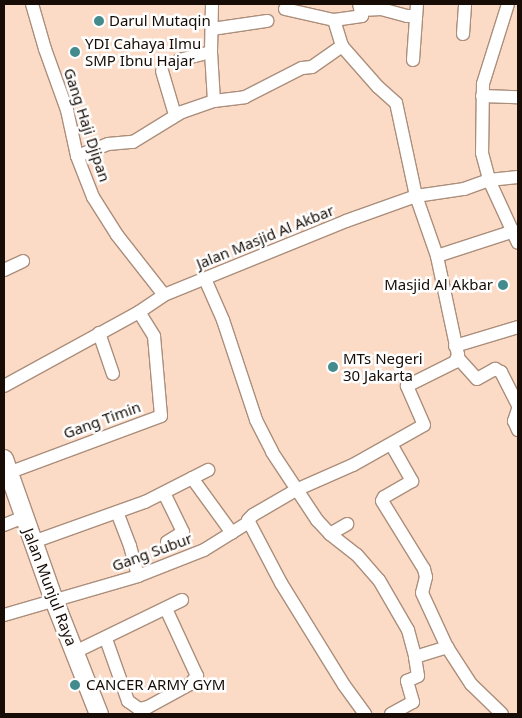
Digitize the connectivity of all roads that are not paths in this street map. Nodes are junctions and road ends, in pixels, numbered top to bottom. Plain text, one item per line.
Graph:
1 (32, 4) edge
2 (212, 4) edge
3 (465, 4) edge
4 (508, 4) edge
5 (361, 7) edge
6 (285, 9) dead end
7 (417, 10) edge
8 (334, 20) junction
9 (267, 21) dead end
10 (212, 29) junction
11 (463, 34) dead end
12 (342, 46) junction
13 (211, 52) junction
14 (180, 60) dead end
15 (413, 60) dead end
16 (162, 71) dead end
17 (482, 96) junction
18 (518, 96) edge
19 (214, 101) junction
20 (175, 115) junction
21 (77, 156) junction
22 (518, 177) edge
23 (489, 180) junction
24 (416, 196) junction
25 (517, 240) edge
26 (437, 256) junction
27 (23, 261) dead end
28 (4, 270) edge
29 (205, 279) junction
30 (164, 295) junction
31 (139, 312) junction
32 (518, 327) edge
33 (99, 333) junction
34 (456, 352) junction
35 (113, 374) dead end
36 (4, 386) edge
37 (518, 405) edge
38 (518, 409) edge
39 (518, 430) edge
40 (391, 444) junction
41 (6, 466) edge
42 (208, 470) dead end
43 (192, 478) junction
44 (296, 490) junction
45 (164, 493) junction
46 (117, 512) junction
47 (24, 518) junction
48 (249, 522) junction
49 (347, 524) dead end
50 (4, 525) edge
51 (232, 533) junction
52 (330, 534) junction
53 (34, 542) junction
54 (167, 542) dead end
55 (138, 576) junction
56 (54, 600) junction
57 (182, 600) dead end
58 (166, 609) junction
59 (4, 615) edge
60 (106, 639) junction
61 (446, 647) junction
62 (75, 652) junction
63 (415, 657) junction
64 (99, 714) edge
65 (365, 714) edge
66 (391, 714) edge
67 (502, 714) edge

1 - 21 street, Gang Haji Djipan
2 - 10 street
3 - 11 street
4 - 17 street
5 - 7 street
5 - 8 street
6 - 8 street
7 - 15 street
8 - 12 street
9 - 10 street
10 - 13 street
12 - 19 street
12 - 24 street
13 - 14 street
13 - 19 street
16 - 20 street
17 - 18 street
17 - 23 street
19 - 20 street
20 - 21 street
21 - 30 street, Gang Haji Djipan
22 - 23 street, Jalan Masjid Al Akbar
23 - 24 street, Jalan Masjid Al Akbar
23 - 25 street
24 - 26 street
24 - 29 street, Jalan Masjid Al Akbar
25 - 26 street
26 - 34 street
27 - 28 street
29 - 30 street, Jalan Masjid Al Akbar
29 - 44 street
30 - 31 street, Jalan Masjid Al Akbar
31 - 33 street, Jalan Masjid Al Akbar
31 - 41 street, Gang Timin
32 - 34 street
33 - 35 street
33 - 36 street, Jalan Masjid Al Akbar
34 - 37 street
34 - 40 street, Gang Subur
38 - 39 street
40 - 44 street, Gang Subur
40 - 61 street
41 - 47 street, Jalan Munjul Raya
42 - 43 street
43 - 45 street
43 - 51 street
44 - 48 street, Gang Subur
44 - 52 street
45 - 46 street
45 - 54 street
46 - 53 street
46 - 55 street
47 - 50 street
47 - 53 street, Jalan Munjul Raya
48 - 51 street, Gang Subur
48 - 65 street
49 - 52 street
51 - 55 street, Gang Subur
52 - 63 street
53 - 56 street, Jalan Munjul Raya
55 - 56 street, Gang Subur
56 - 59 street, Gang Subur
56 - 62 street, Jalan Munjul Raya
57 - 58 street
58 - 60 street
58 - 60 street
60 - 62 street
61 - 63 street
61 - 67 street
62 - 64 street, Jalan Munjul Raya
63 - 66 street

